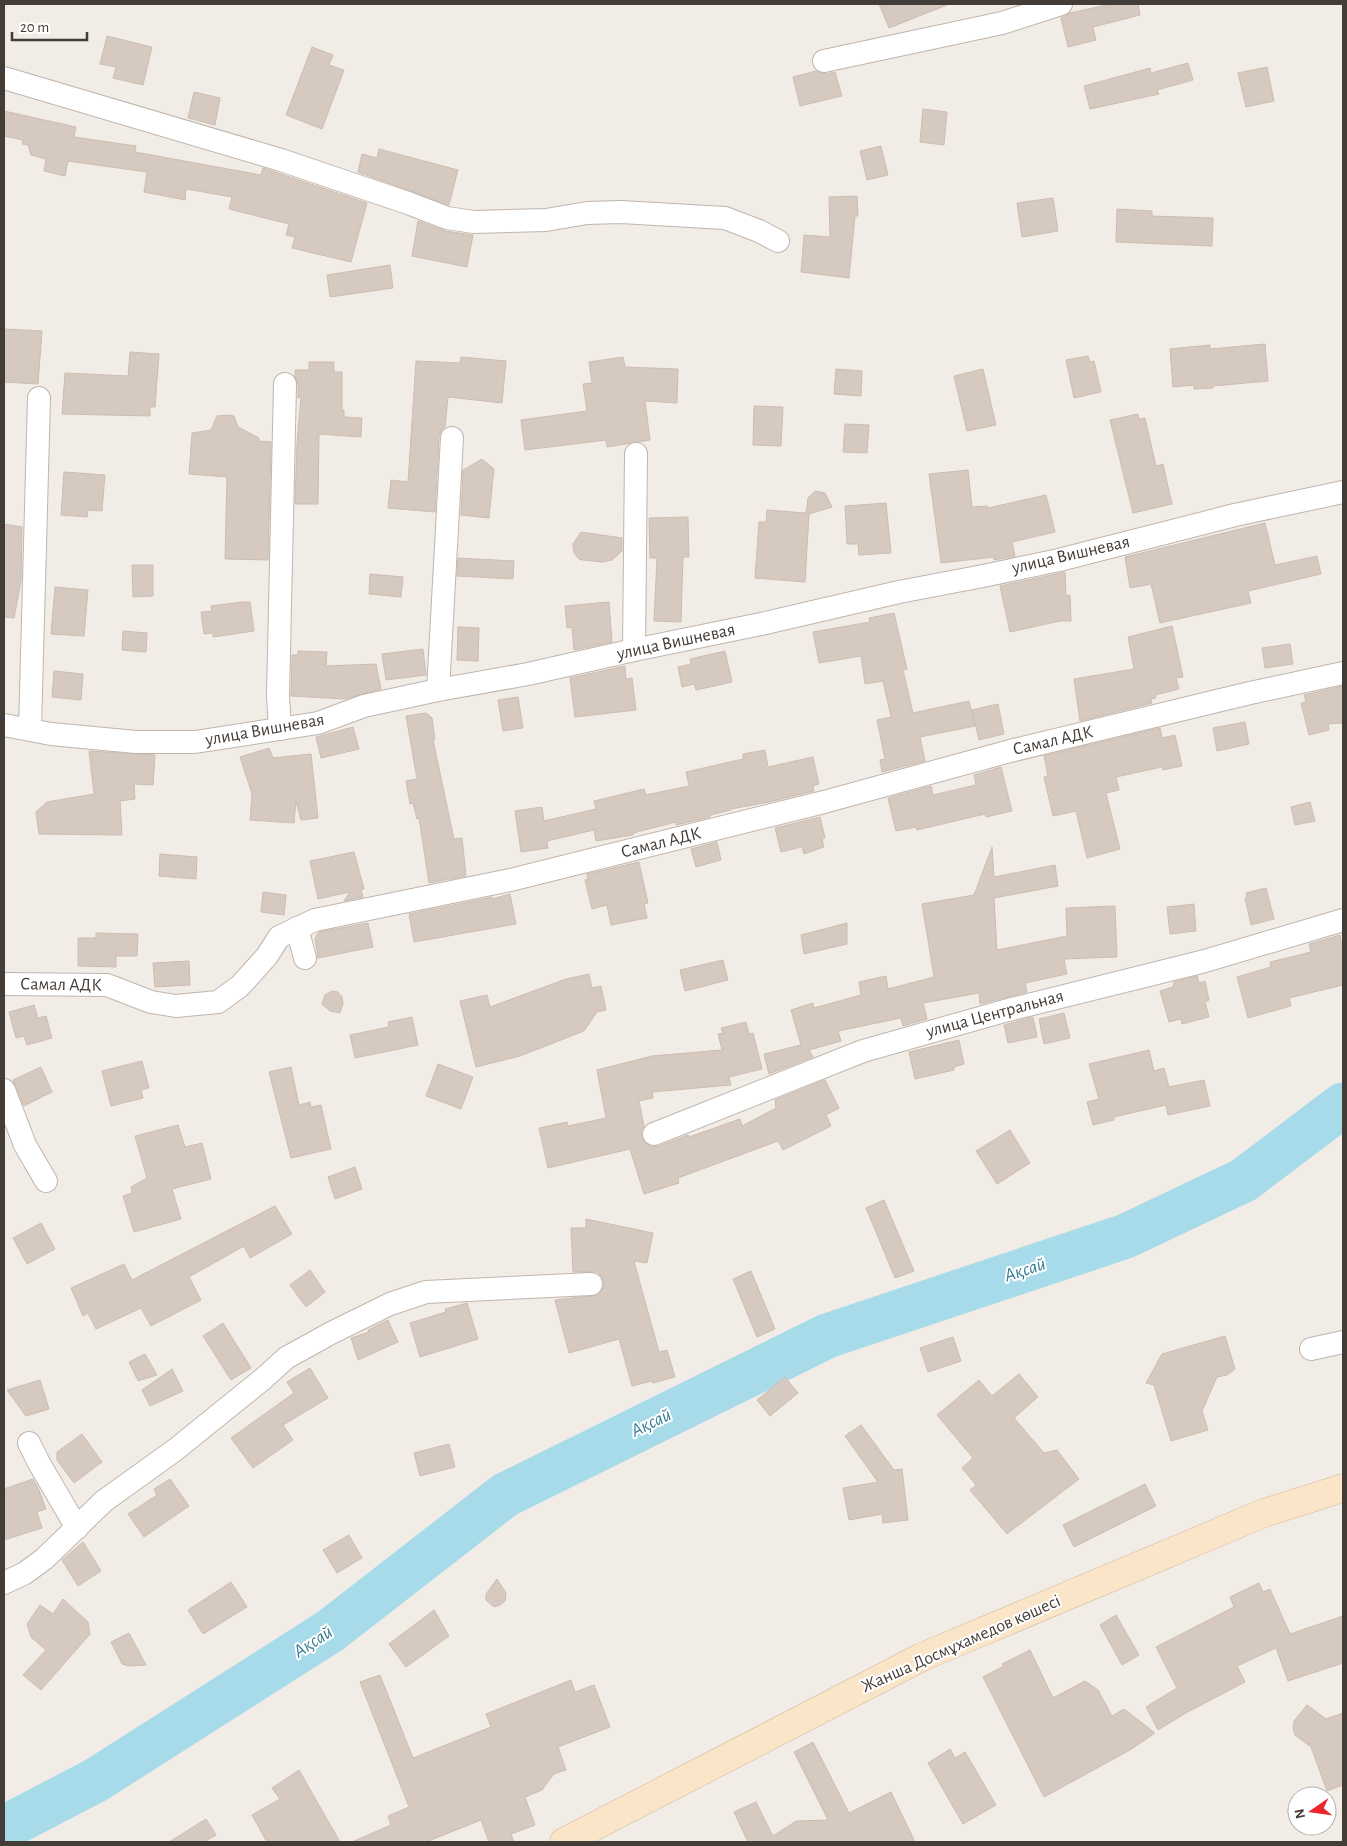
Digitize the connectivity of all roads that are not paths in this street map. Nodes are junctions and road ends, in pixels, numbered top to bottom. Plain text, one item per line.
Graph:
1 (1061, 4) edge
2 (824, 61) dead end
3 (4, 78) edge
4 (778, 241) dead end
5 (285, 384) dead end
6 (39, 398) dead end
7 (452, 438) dead end
8 (636, 454) dead end
9 (1343, 492) edge
10 (634, 650) junction
11 (1343, 673) edge
12 (438, 690) junction
13 (4, 725) edge
14 (30, 729) junction
15 (280, 729) junction
16 (1343, 920) edge
17 (297, 928) junction
18 (305, 958) dead end
19 (4, 984) edge
20 (4, 1090) edge
21 (654, 1134) dead end
22 (46, 1181) dead end
23 (592, 1284) dead end
24 (1343, 1342) edge
25 (1311, 1349) dead end
26 (29, 1443) dead end
27 (1343, 1488) edge
28 (77, 1528) junction
29 (4, 1583) edge
30 (564, 1842) edge

1 - 2 street
3 - 4 street
5 - 15 street
6 - 14 street
7 - 12 street
8 - 10 street
9 - 10 street, улица Вишневая
10 - 12 street, улица Вишневая
11 - 17 street, Самал АДК
12 - 15 street, улица Вишневая
13 - 14 street, улица Вишневая
14 - 15 street, улица Вишневая
16 - 21 street, улица Центральная
17 - 18 street
17 - 19 street, Самал АДК
20 - 22 street
23 - 28 street
24 - 25 street
26 - 28 street
27 - 30 street, Жанша Досмұхамедов көшесі
28 - 29 street

